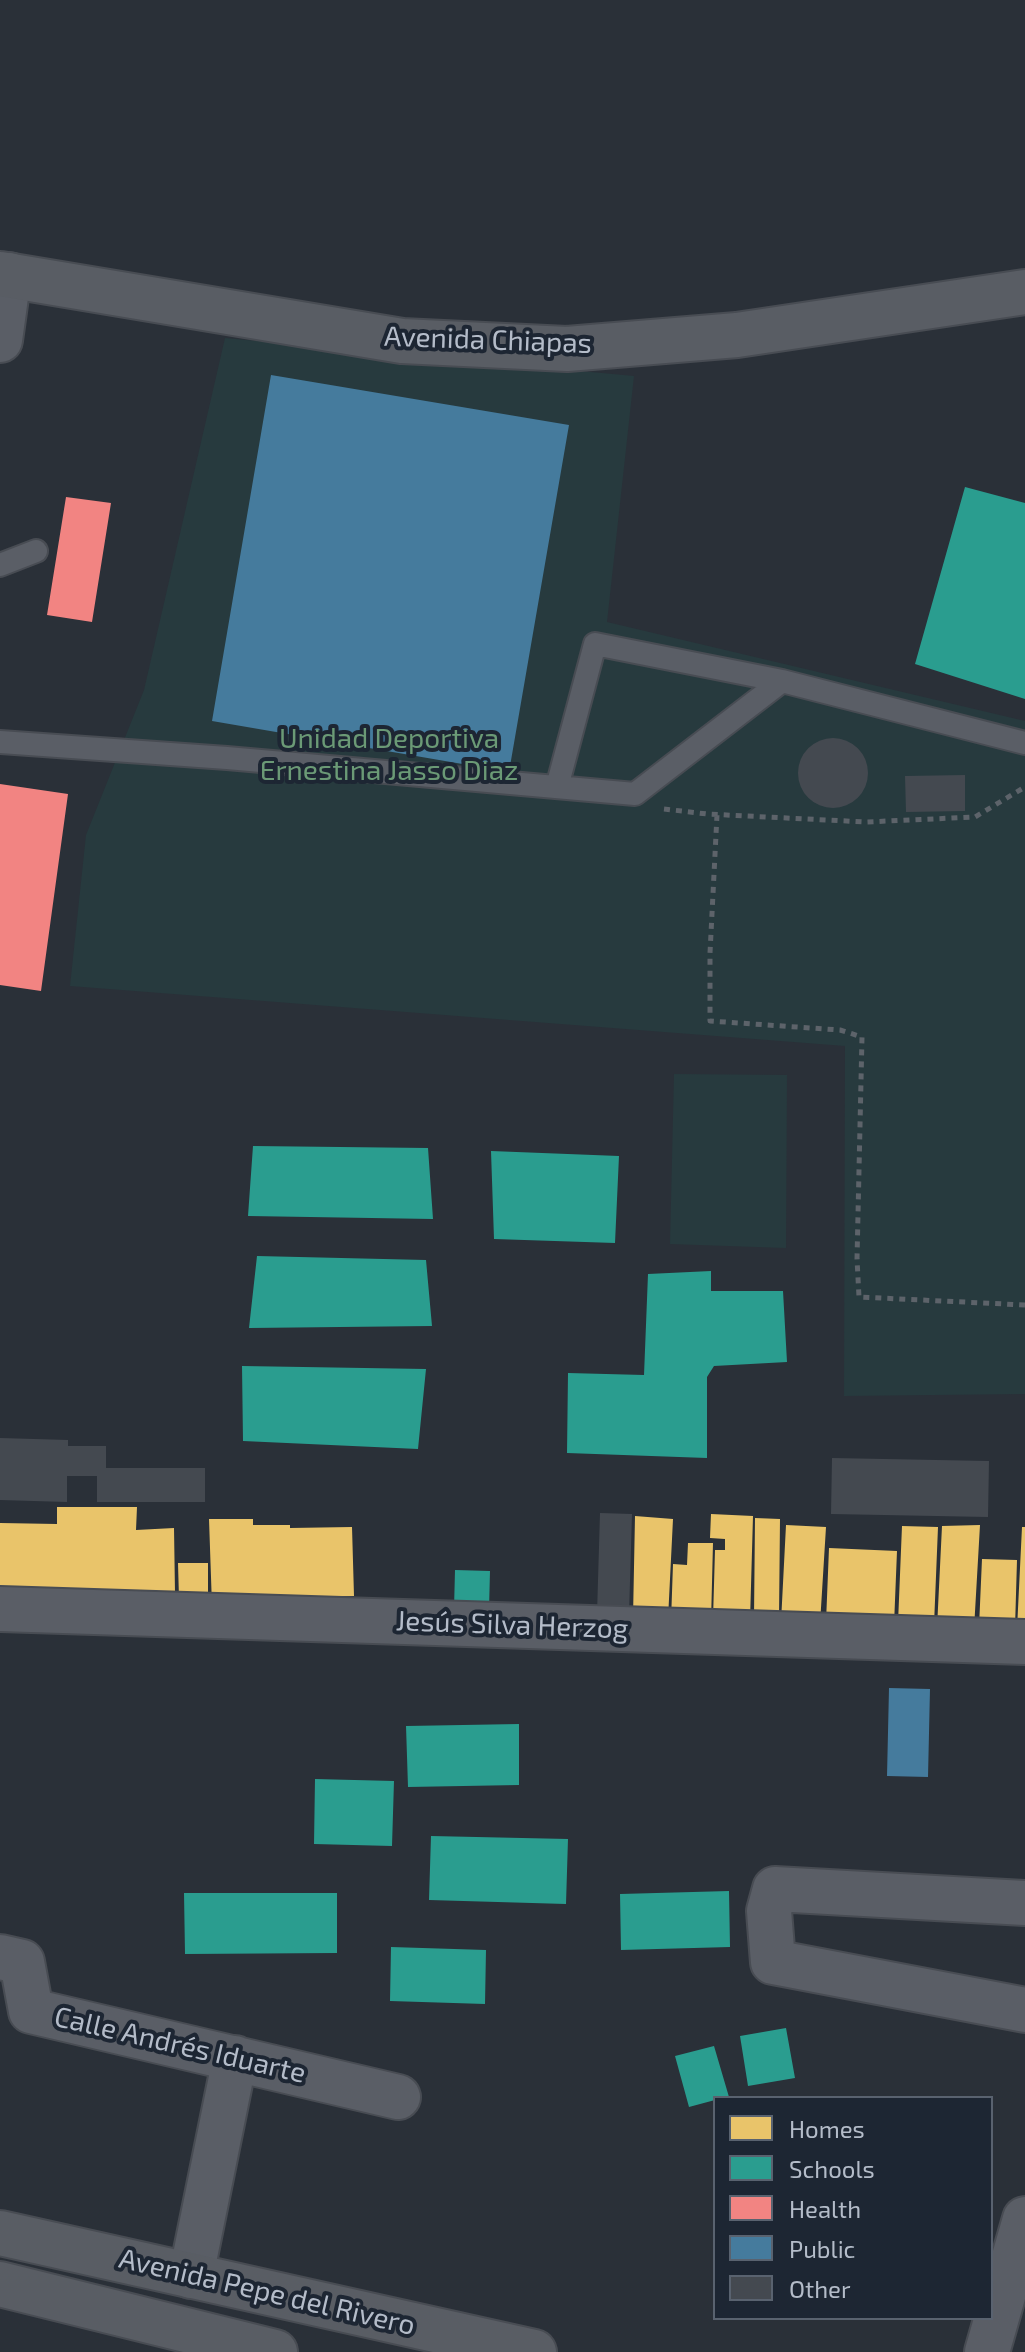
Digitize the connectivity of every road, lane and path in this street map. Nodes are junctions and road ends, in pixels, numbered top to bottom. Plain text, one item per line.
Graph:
1 (5, 275) edge
2 (1025, 292) edge
3 (0, 340) edge
4 (36, 551) dead end
5 (0, 565) edge
6 (782, 681) junction
7 (0, 742) edge
8 (1025, 743) edge
9 (557, 787) junction
10 (717, 815) dead end
11 (1025, 1305) edge
12 (0, 1609) edge
13 (1025, 1642) edge
14 (1025, 1903) edge
15 (0, 1957) edge
16 (1025, 2010) edge
17 (235, 2058) junction
18 (398, 2097) dead end
19 (1012, 2229) edge
20 (0, 2233) edge
21 (191, 2276) junction
22 (0, 2284) edge
23 (275, 2352) edge
24 (534, 2352) edge
25 (987, 2352) edge

1 - 2 main road, Avenida Chiapas
1 - 3 street
4 - 5 lane
6 - 8 lane
6 - 9 lane
6 - 9 lane
7 - 9 lane
10 - 11 path
12 - 13 street, Jesús Silva Herzog
14 - 16 street
15 - 17 street, Calle Andrés Iduarte
17 - 18 street, Calle Andrés Iduarte
17 - 21 street
19 - 25 street
20 - 21 main road, Avenida Pepe del Rivero
21 - 24 main road, Avenida Pepe del Rivero
22 - 23 main road, Avenida Pepe del Rivero

